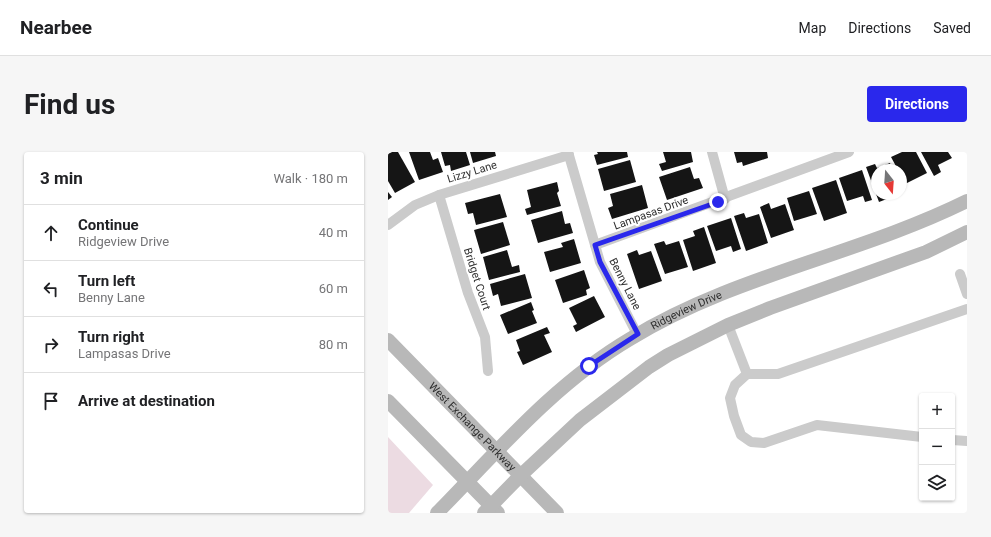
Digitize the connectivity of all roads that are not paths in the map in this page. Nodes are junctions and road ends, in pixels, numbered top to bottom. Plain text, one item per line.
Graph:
1 (712, 152) edge
2 (849, 152) edge
3 (569, 154) edge
4 (439, 195) junction
5 (725, 199) junction
6 (967, 201) edge
7 (388, 225) edge
8 (967, 232) edge
9 (595, 245) junction
10 (960, 274) dead end
11 (967, 294) edge
12 (967, 309) edge
13 (728, 325) junction
14 (638, 334) junction
15 (388, 340) edge
16 (488, 371) dead end
17 (747, 374) junction
18 (388, 401) edge
19 (919, 437) edge
20 (955, 440) edge
21 (967, 441) edge
22 (496, 450) junction
23 (520, 476) junction
24 (467, 482) junction
25 (491, 511) edge
26 (437, 513) edge
27 (557, 513) edge

1 - 5 street
2 - 5 street, Lampasas Drive
3 - 4 street, Lizzy Lane
3 - 9 street, Benny Lane
4 - 7 street, Lizzy Lane
4 - 16 street, Bridget Court
5 - 9 street, Lampasas Drive
6 - 14 main road, Ridgeview Drive
8 - 13 main road
9 - 14 street, Benny Lane
10 - 11 street
12 - 17 street
13 - 17 street
13 - 23 main road
14 - 22 main road, Ridgeview Drive
15 - 22 main road, West Exchange Parkway
17 - 19 street
18 - 24 main road
20 - 21 street
22 - 23 main road, West Exchange Parkway
22 - 24 main road, Ridgeview Drive
23 - 25 main road
23 - 27 main road, West Exchange Parkway
24 - 25 main road
24 - 26 main road, Ridgeview Drive

